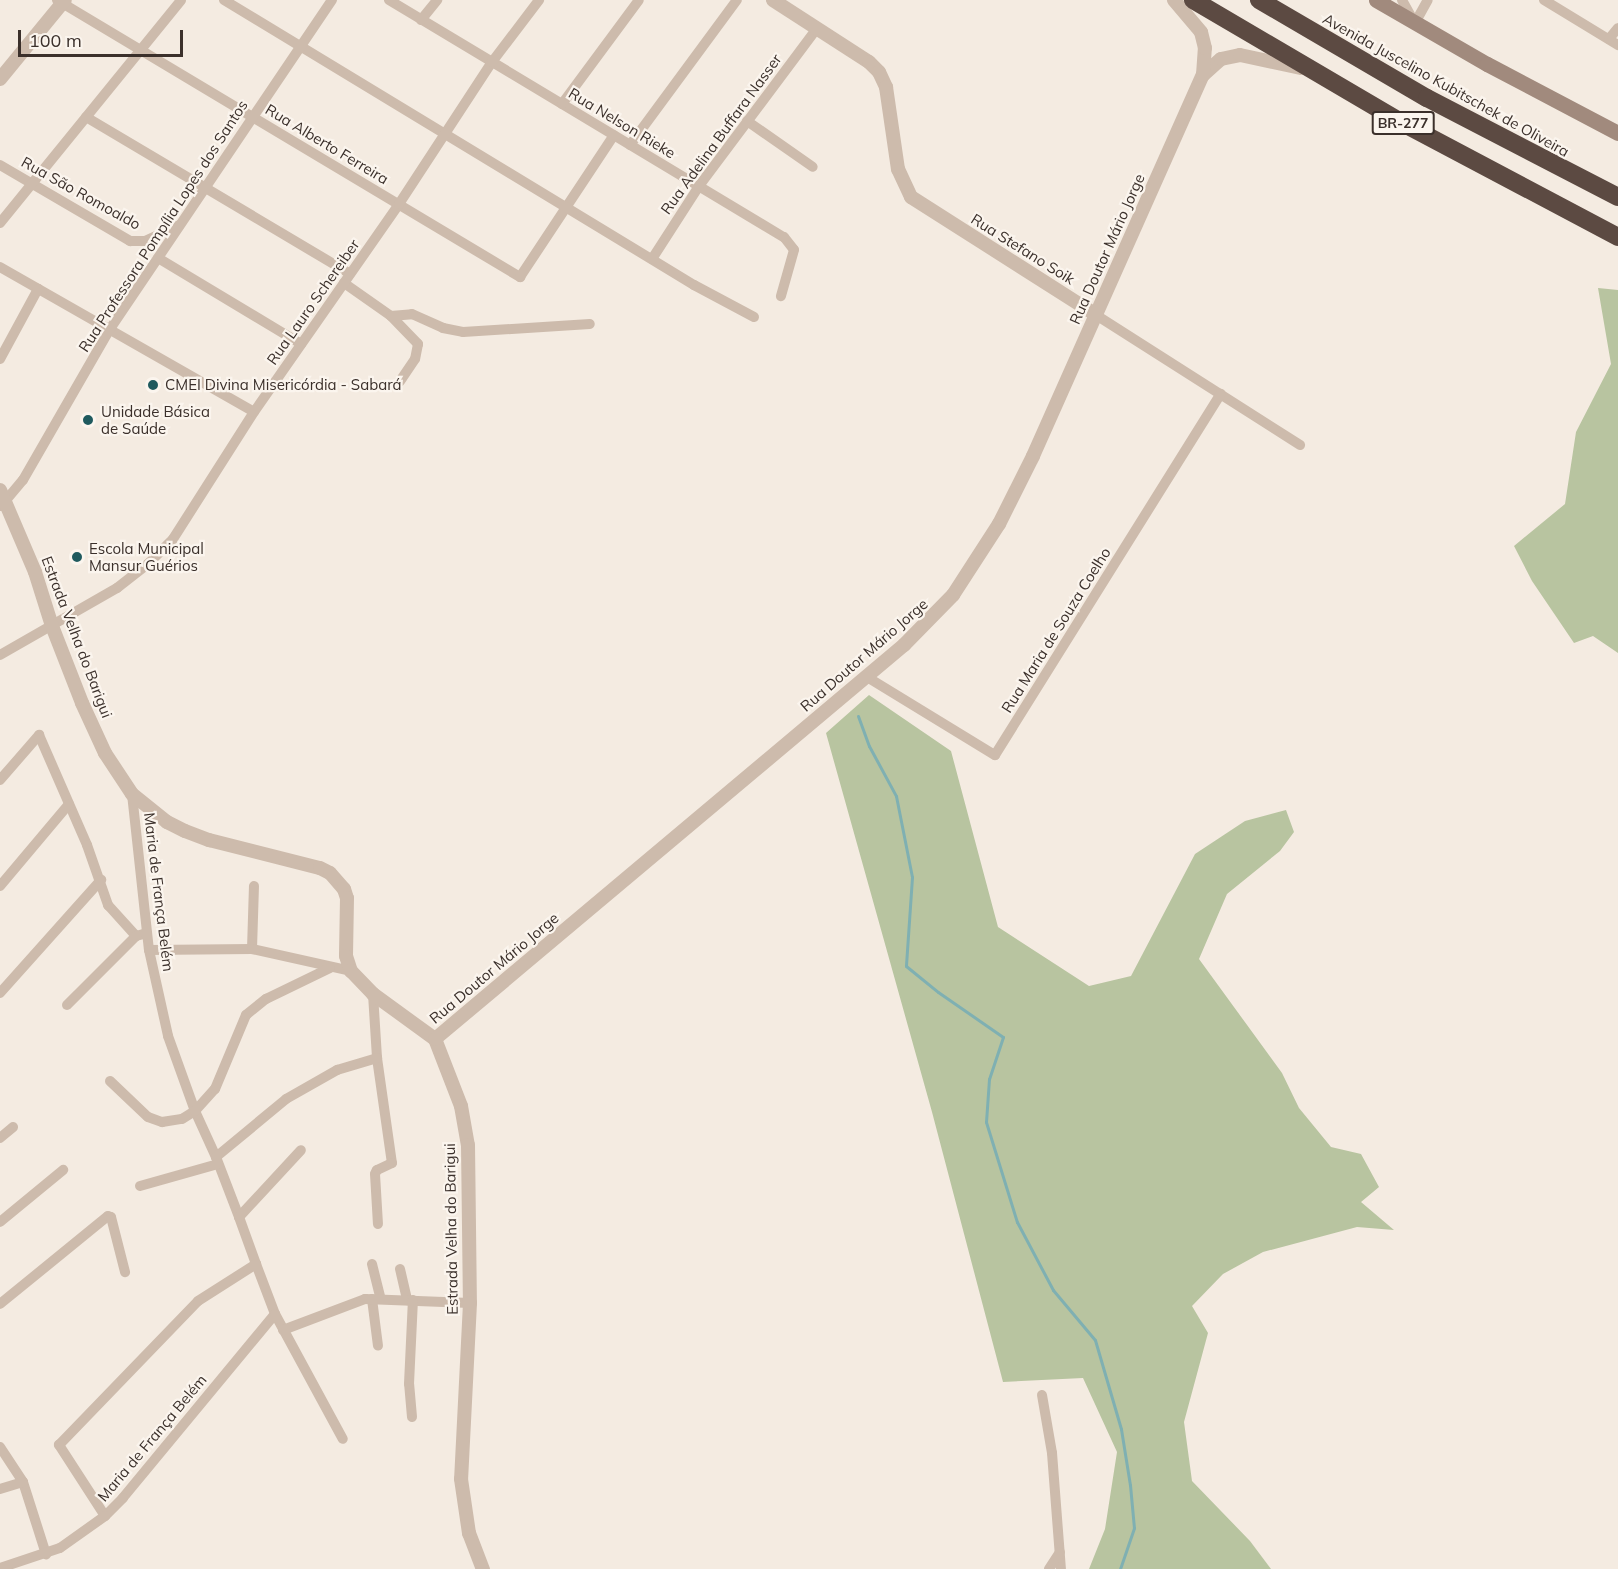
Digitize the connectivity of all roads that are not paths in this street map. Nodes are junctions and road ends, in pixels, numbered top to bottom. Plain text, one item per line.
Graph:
1 (181, 0) edge
2 (224, 0) edge
3 (332, 0) edge
4 (389, 0) edge
5 (437, 0) edge
6 (539, 0) edge
7 (639, 0) edge
8 (737, 0) edge
9 (773, 0) edge
10 (1174, 0) edge
11 (1193, 0) edge
12 (1259, 0) edge
13 (1376, 0) edge
14 (1402, 0) edge
15 (1428, 0) edge
16 (1544, 0) edge
17 (61, 1) edge
18 (422, 20) junction
19 (1415, 23) junction
20 (817, 28) junction
21 (1618, 28) edge
22 (1614, 42) edge
23 (300, 46) junction
24 (141, 50) junction
25 (492, 62) junction
26 (1309, 70) junction
27 (2, 72) edge
28 (1203, 75) junction
29 (562, 104) junction
30 (86, 117) junction
31 (253, 117) junction
32 (747, 122) junction
33 (1618, 133) edge
34 (445, 134) junction
35 (614, 135) junction
36 (630, 145) junction
37 (0, 165) edge
38 (813, 166) dead end
39 (31, 185) junction
40 (699, 186) junction
41 (205, 188) junction
42 (1618, 197) edge
43 (399, 204) junction
44 (566, 208) junction
45 (0, 223) edge
46 (180, 224) junction
47 (1618, 237) edge
48 (158, 258) junction
49 (651, 259) junction
50 (0, 267) edge
51 (347, 278) junction
52 (38, 289) junction
53 (781, 296) dead end
54 (1096, 315) junction
55 (391, 316) junction
56 (754, 317) dead end
57 (590, 324) dead end
58 (110, 329) junction
59 (301, 345) junction
60 (0, 359) edge
61 (400, 381) dead end
62 (1221, 394) junction
63 (255, 412) junction
64 (1300, 445) dead end
65 (2, 500) edge
66 (52, 626) junction
67 (0, 655) edge
68 (867, 677) junction
69 (0, 780) edge
70 (132, 794) junction
71 (69, 804) junction
72 (100, 880) junction
73 (0, 886) edge
74 (254, 886) dead end
75 (142, 935) junction
76 (252, 949) junction
77 (149, 950) junction
78 (330, 968) junction
79 (351, 971) junction
80 (0, 993) edge
81 (373, 994) junction
82 (67, 1005) dead end
83 (435, 1039) junction
84 (377, 1058) junction
85 (110, 1081) dead end
86 (195, 1111) junction
87 (13, 1126) dead end
88 (0, 1138) edge
89 (301, 1150) dead end
90 (217, 1161) junction
91 (63, 1170) dead end
92 (140, 1186) dead end
93 (239, 1216) junction
94 (0, 1222) edge
95 (378, 1224) dead end
96 (256, 1264) junction
97 (372, 1264) dead end
98 (400, 1269) dead end
99 (125, 1272) dead end
100 (377, 1299) junction
101 (410, 1300) junction
102 (470, 1303) junction
103 (0, 1304) edge
104 (275, 1314) junction
105 (283, 1330) junction
106 (378, 1346) dead end
107 (1042, 1395) dead end
108 (412, 1417) dead end
109 (342, 1439) dead end
110 (0, 1447) edge
111 (23, 1482) junction
112 (0, 1489) edge
113 (105, 1516) junction
114 (1060, 1552) junction
115 (46, 1554) junction
116 (0, 1568) edge
117 (483, 1569) edge
118 (1049, 1569) edge
119 (1061, 1569) edge

1 - 24 street
2 - 23 street
3 - 23 street, Rua Professora Pompília Lopes dos Santos
4 - 18 street, Rua Nelson Rieke
5 - 18 street
6 - 25 street, Rua Lauro Schereiber
7 - 29 street
8 - 36 street
9 - 20 street
10 - 28 street, Rua Doutor Mário Jorge
11 - 26 highway, BR-277
12 - 42 highway, Avenida Juscelino Kubitschek de Oliveira / BR-277
13 - 19 main road
14 - 19 street
15 - 19 street
16 - 22 street
17 - 24 street, Rua Alberto Ferreira
17 - 27 street
18 - 25 street, Rua Nelson Rieke
19 - 33 main road
20 - 32 street, Rua Adelina Buffara Nasser
20 - 54 street, Rua Stefano Soik
21 - 22 street
23 - 31 street, Rua Professora Pompília Lopes dos Santos
23 - 34 street
24 - 30 street
24 - 31 street, Rua Alberto Ferreira
25 - 29 street, Rua Nelson Rieke
25 - 34 street, Rua Lauro Schereiber
26 - 28 street
26 - 47 highway, BR-277
28 - 54 street, Rua Doutor Mário Jorge
29 - 35 street, Rua Nelson Rieke
30 - 39 street
30 - 41 street
31 - 41 street, Rua Professora Pompília Lopes dos Santos
31 - 43 street, Rua Alberto Ferreira
32 - 38 street
32 - 40 street, Rua Adelina Buffara Nasser
34 - 43 street, Rua Lauro Schereiber
34 - 44 street
35 - 36 street, Rua Nelson Rieke
35 - 44 street
36 - 40 street, Rua Nelson Rieke
37 - 39 street, Rua São Romoaldo
39 - 45 street
39 - 46 street, Rua São Romoaldo
40 - 49 street, Rua Adelina Buffara Nasser
40 - 53 street, Rua Nelson Rieke
41 - 46 street, Rua Professora Pompília Lopes dos Santos
41 - 51 street
43 - 44 street, Rua Alberto Ferreira
43 - 51 street, Rua Lauro Schereiber
44 - 49 street
46 - 48 street, Rua Professora Pompília Lopes dos Santos
48 - 58 street, Rua Professora Pompília Lopes dos Santos
48 - 59 street
49 - 56 street
50 - 52 street
51 - 55 street
51 - 59 street, Rua Lauro Schereiber
52 - 58 street
52 - 60 street
54 - 62 street, Rua Stefano Soik
54 - 68 street, Rua Doutor Mário Jorge
55 - 57 street
55 - 61 street
58 - 63 street
58 - 65 street, Rua Professora Pompília Lopes dos Santos
59 - 63 street, Rua Lauro Schereiber
62 - 64 street, Rua Stefano Soik
62 - 68 street, Rua Maria de Souza Coelho
63 - 66 street, Rua Lauro Schereiber
65 - 66 street, Estrada Velha do Barigui
66 - 67 street, Rua Lauro Schereiber
66 - 70 street, Estrada Velha do Barigui
68 - 83 street, Rua Doutor Mário Jorge
69 - 71 street
70 - 75 street, Maria de França Belém
70 - 79 street, Estrada Velha do Barigui
71 - 72 street
71 - 73 street
72 - 75 street
72 - 80 street
74 - 76 street
75 - 77 street, Maria de França Belém
75 - 82 street
76 - 77 street
76 - 78 street
77 - 86 street, Maria de França Belém
78 - 79 street
78 - 86 street
79 - 81 street
81 - 83 street
81 - 84 street
83 - 102 street, Estrada Velha do Barigui
84 - 90 street
84 - 95 street
85 - 86 street
86 - 90 street, Maria de França Belém
87 - 88 street
89 - 93 street
90 - 92 street
90 - 93 street, Maria de França Belém
91 - 94 street
93 - 96 street, Maria de França Belém
96 - 104 street, Maria de França Belém
96 - 113 street, Maria de França Belém
97 - 100 street
98 - 101 street
99 - 103 street
100 - 101 street
100 - 105 street
100 - 106 street
101 - 102 street
101 - 108 street
102 - 117 street, Estrada Velha do Barigui
104 - 105 street
104 - 113 street, Maria de França Belém
105 - 109 street
107 - 114 street
110 - 111 street
111 - 112 street
111 - 115 street
113 - 115 street
114 - 118 street
114 - 119 street
115 - 116 street

